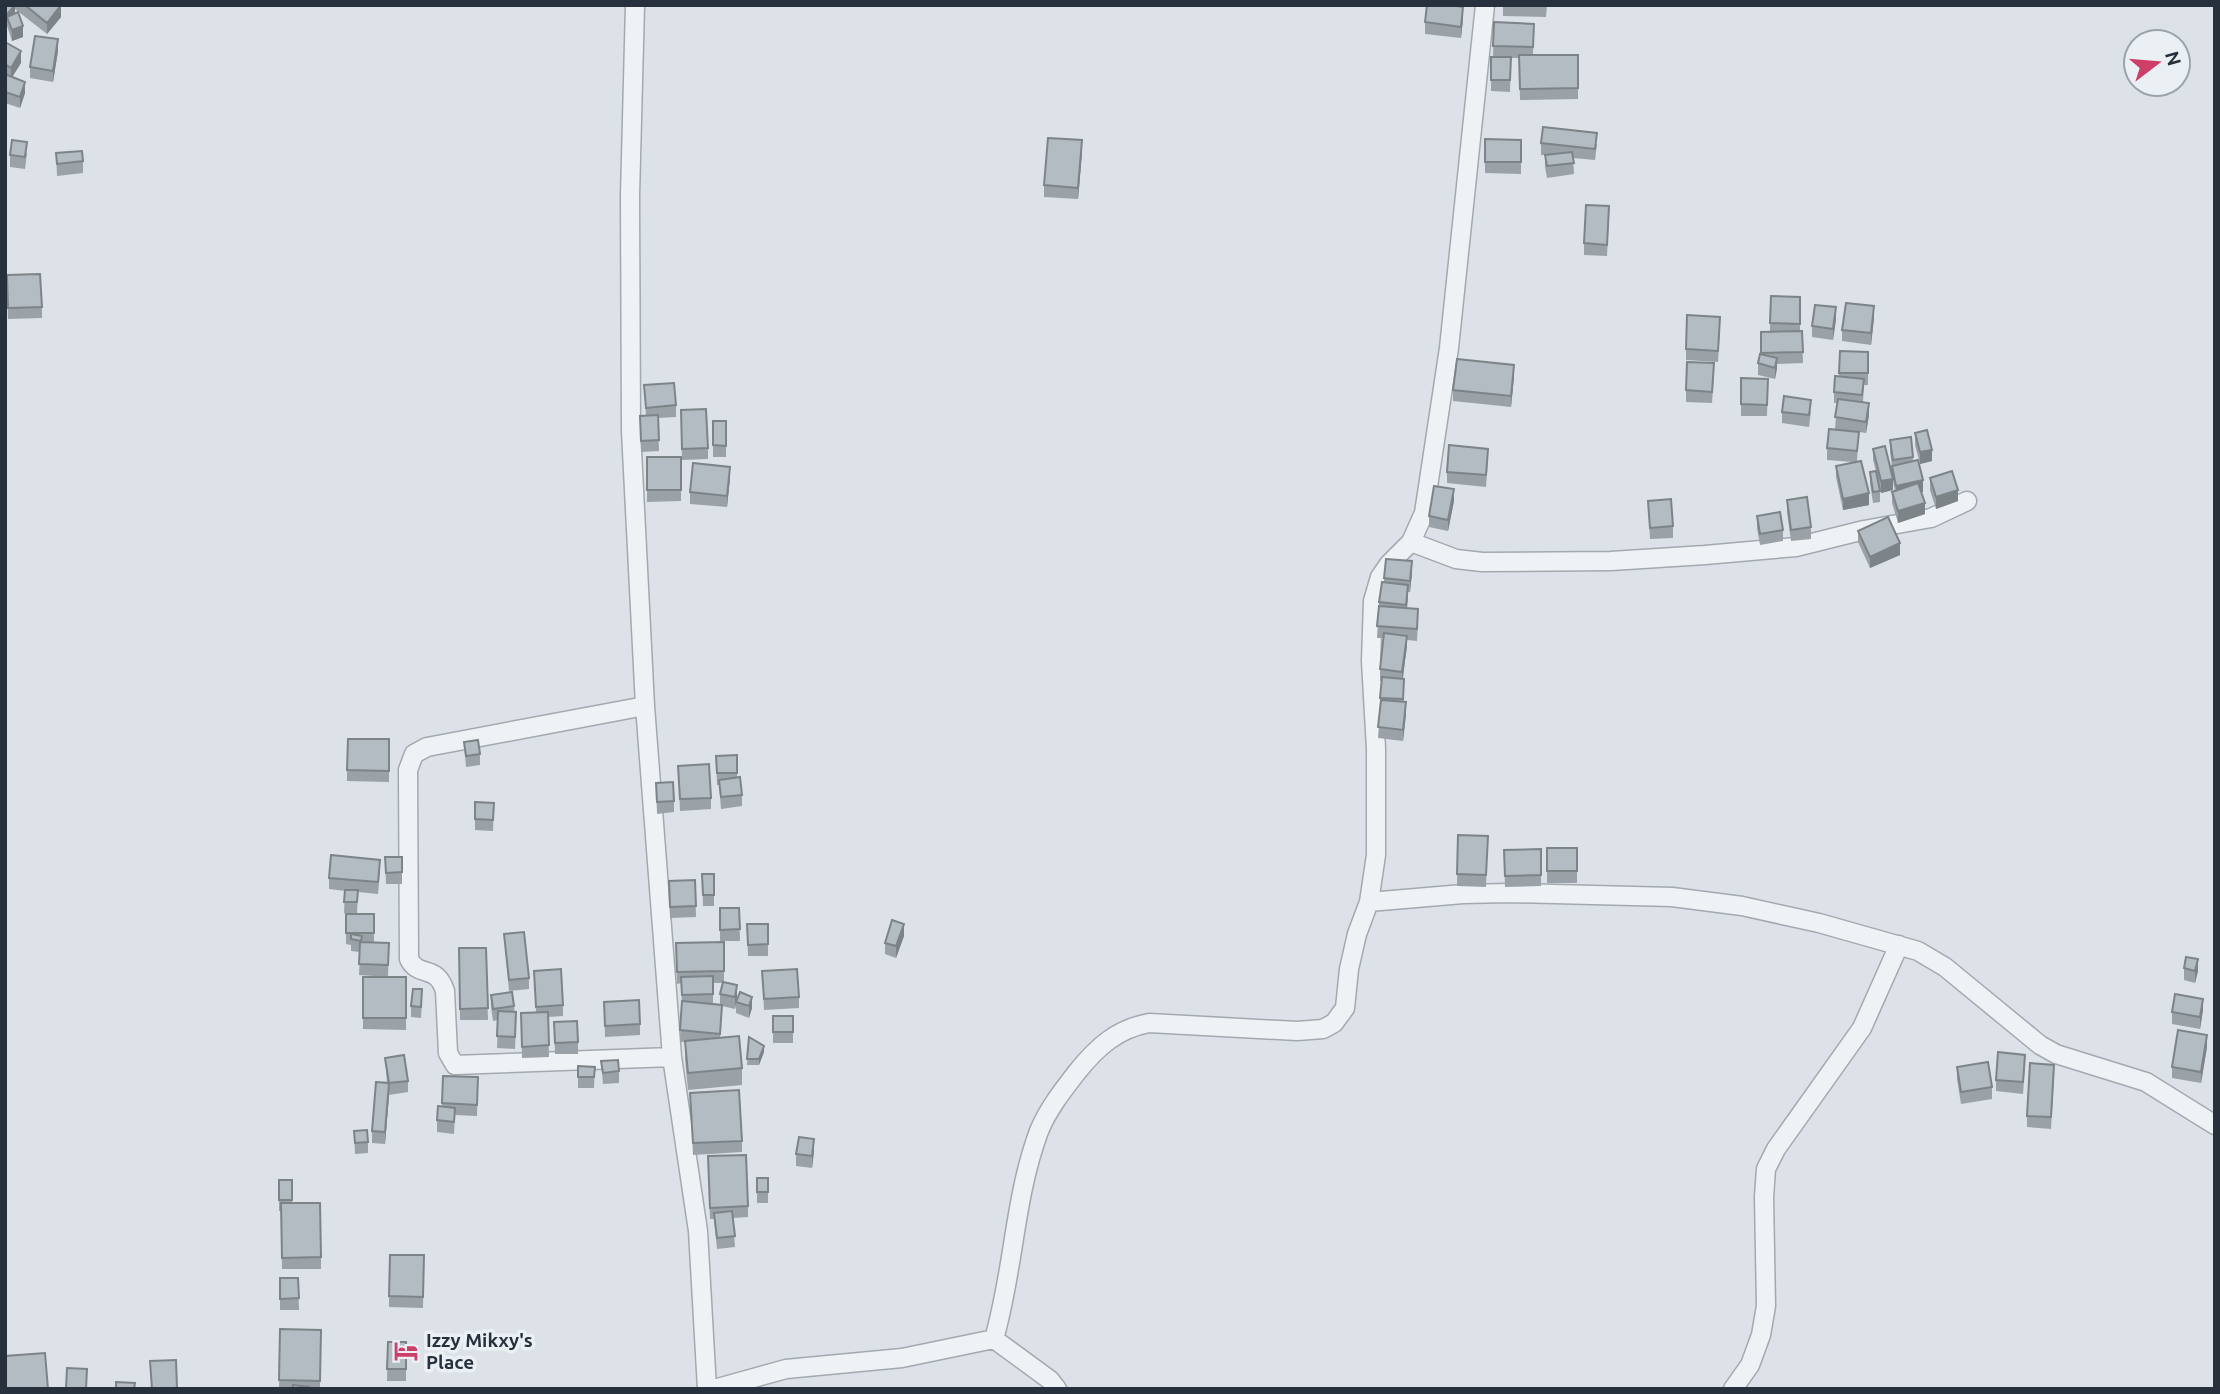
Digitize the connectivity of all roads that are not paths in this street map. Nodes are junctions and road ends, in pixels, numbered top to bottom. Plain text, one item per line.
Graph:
1 (635, 5) edge
2 (1485, 5) edge
3 (1967, 501) dead end
4 (1411, 542) junction
5 (645, 706) junction
6 (1369, 902) junction
7 (1899, 945) junction
8 (672, 1057) junction
9 (2215, 1125) edge
10 (994, 1339) junction
11 (708, 1389) edge
12 (714, 1389) edge
13 (1057, 1389) edge
14 (1733, 1389) edge

1 - 5 street
2 - 4 street
3 - 4 street
4 - 6 street
5 - 8 street
5 - 8 street
6 - 7 street
6 - 10 street
7 - 9 street
7 - 14 street
8 - 11 street
10 - 12 street
10 - 13 street

